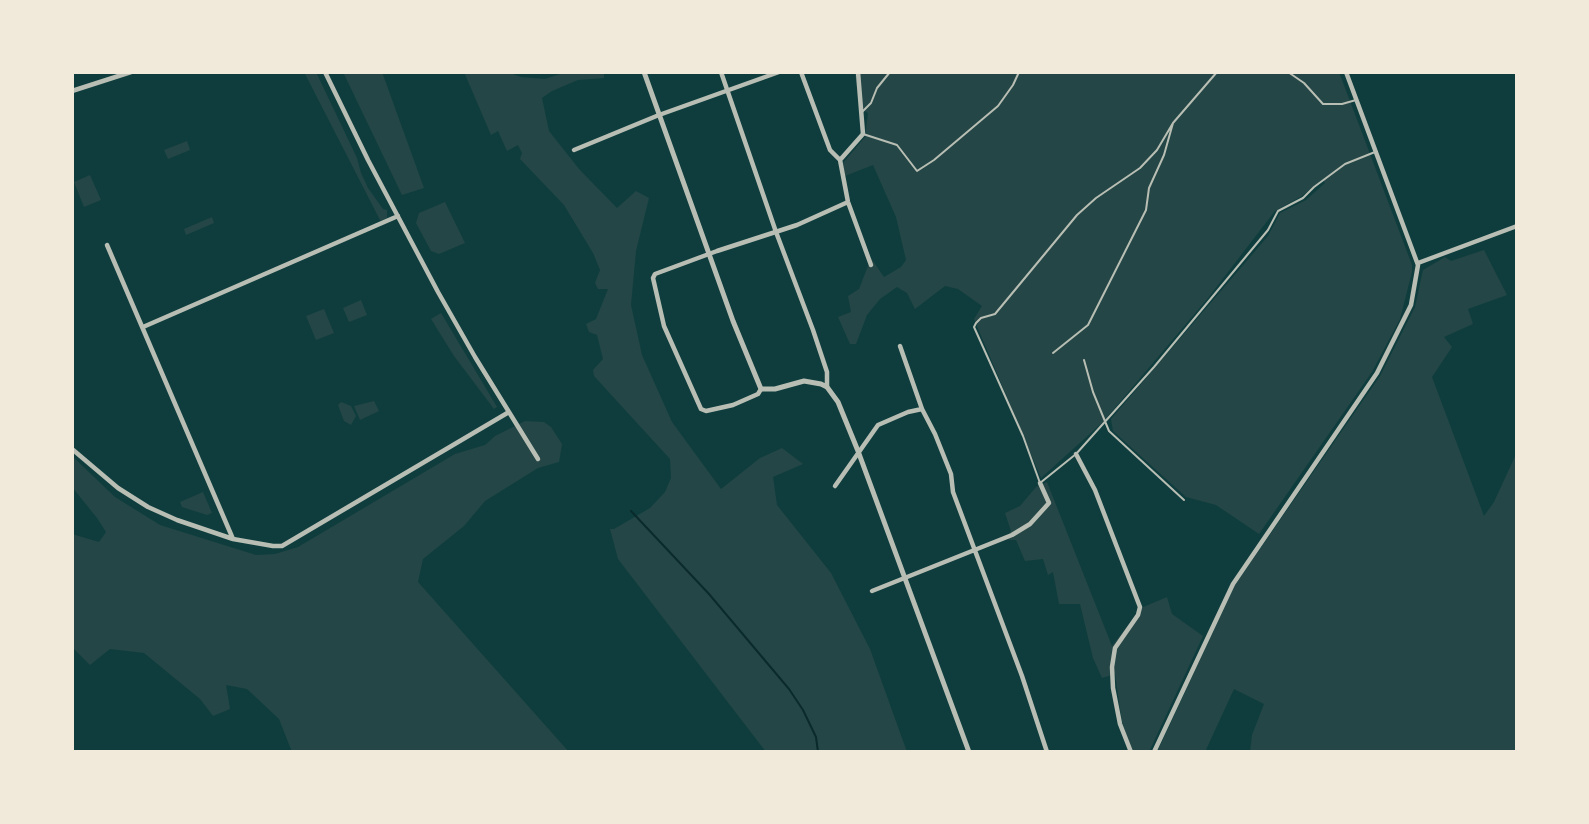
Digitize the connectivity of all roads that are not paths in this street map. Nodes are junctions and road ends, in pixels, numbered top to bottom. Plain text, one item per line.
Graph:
1 (130, 72) edge
2 (325, 72) edge
3 (644, 72) edge
4 (721, 72) edge
5 (779, 72) edge
6 (801, 72) edge
7 (858, 72) edge
8 (890, 72) edge
9 (1019, 72) edge
10 (1216, 72) edge
11 (1288, 72) edge
12 (1346, 72) edge
13 (72, 92) edge
14 (728, 92) junction
15 (1356, 100) junction
16 (862, 112) junction
17 (659, 116) junction
18 (1173, 123) junction
19 (863, 134) junction
20 (574, 150) dead end
21 (1376, 152) junction
22 (840, 160) junction
23 (848, 202) junction
24 (398, 216) junction
25 (1517, 226) edge
26 (776, 232) junction
27 (107, 244) dead end
28 (711, 254) junction
29 (1418, 263) junction
30 (871, 265) dead end
31 (143, 327) junction
32 (900, 346) dead end
33 (1053, 353) dead end
34 (1084, 360) dead end
35 (827, 387) junction
36 (761, 389) junction
37 (922, 408) junction
38 (509, 412) junction
39 (1105, 422) junction
40 (72, 449) edge
41 (858, 451) junction
42 (1076, 454) junction
43 (538, 459) dead end
44 (1040, 483) junction
45 (835, 486) dead end
46 (1184, 500) dead end
47 (233, 539) junction
48 (975, 551) junction
49 (904, 579) junction
50 (872, 591) dead end
51 (969, 752) edge
52 (1047, 752) edge
53 (1131, 752) edge
54 (1154, 752) edge

1 - 13 street
2 - 24 street
3 - 17 street
4 - 14 street
5 - 14 street
6 - 22 street
7 - 16 street
8 - 16 lane
9 - 19 lane
10 - 18 lane
11 - 15 lane
12 - 15 street
14 - 17 street
14 - 26 street
15 - 21 street
16 - 19 street
17 - 20 street
17 - 28 street
18 - 33 lane
18 - 44 lane
19 - 22 street
21 - 29 street
21 - 39 lane
22 - 23 street
23 - 26 street
23 - 30 street
24 - 31 street
24 - 38 street
25 - 29 street
26 - 28 street
26 - 35 street
27 - 31 street
28 - 36 street
28 - 36 street
29 - 54 street
31 - 47 street
32 - 37 street
34 - 39 lane
35 - 36 street
35 - 41 street
37 - 41 street
37 - 48 street
38 - 43 street
38 - 47 street
39 - 42 lane
39 - 46 lane
40 - 47 street
41 - 45 street
41 - 49 street
42 - 44 lane
42 - 53 street
44 - 48 street
48 - 49 street
48 - 52 street
49 - 50 street
49 - 51 street

